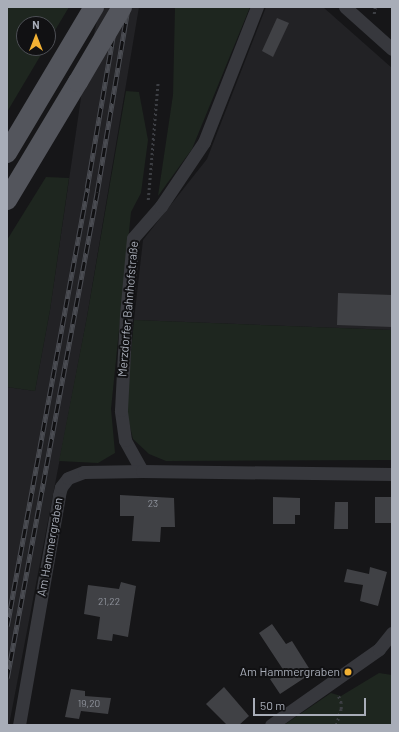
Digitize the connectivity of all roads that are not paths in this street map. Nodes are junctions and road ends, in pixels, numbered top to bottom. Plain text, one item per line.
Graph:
1 (122, 7) edge
2 (257, 7) edge
3 (345, 7) edge
4 (90, 14) edge
5 (392, 49) edge
6 (7, 153) edge
7 (7, 200) edge
8 (142, 471) junction
9 (392, 474) edge
10 (392, 633) edge
11 (19, 725) edge
12 (271, 725) edge

1 - 7 main road, bridge
2 - 8 street, Merzdorfer Bahnhofstraße
3 - 5 street
4 - 6 main road
8 - 9 street, Am Hammergraben
8 - 11 street, Am Hammergraben
10 - 12 street

